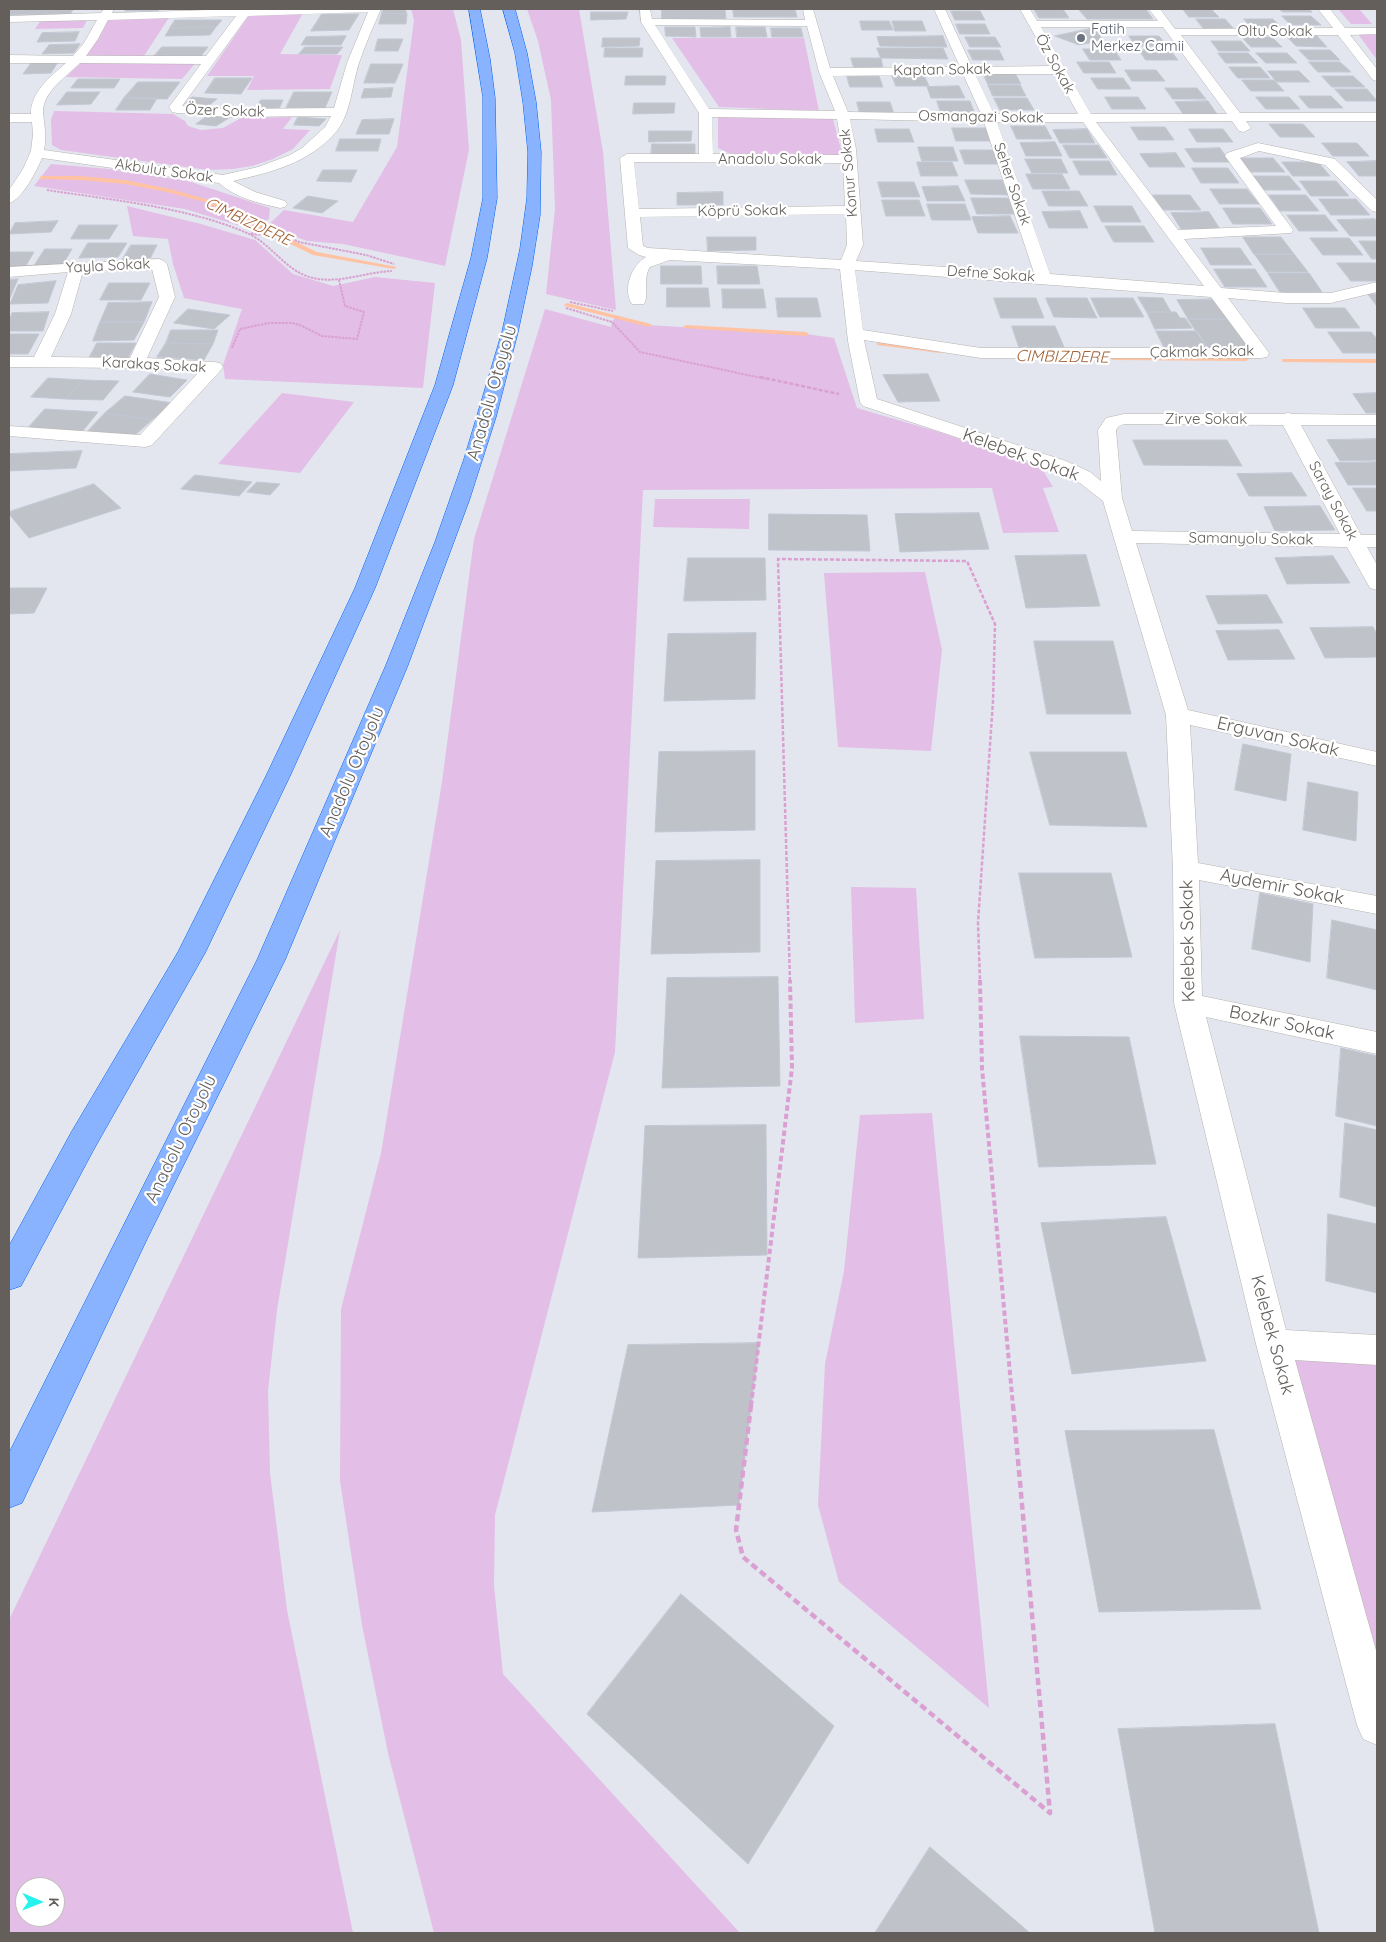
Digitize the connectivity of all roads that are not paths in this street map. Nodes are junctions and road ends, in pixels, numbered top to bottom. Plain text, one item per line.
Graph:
1 (375, 9) edge
2 (474, 9) edge
3 (509, 9) edge
4 (645, 9) edge
5 (808, 9) edge
6 (940, 9) edge
7 (1025, 9) edge
8 (1155, 9) edge
9 (1324, 9) edge
10 (246, 11) edge
11 (106, 12) edge
12 (30, 18) junction
13 (9, 19) edge
14 (647, 22) junction
15 (811, 23) junction
16 (1033, 24) junction
17 (1169, 28) junction
18 (1377, 30) edge
19 (20, 31) dead end
20 (1340, 31) junction
21 (79, 58) junction
22 (9, 59) edge
23 (209, 60) junction
24 (966, 70) junction
25 (1058, 70) junction
26 (825, 72) junction
27 (1377, 77) edge
28 (339, 112) junction
29 (705, 112) junction
30 (844, 116) junction
31 (1236, 117) junction
32 (1377, 117) edge
33 (9, 118) edge
34 (37, 118) junction
35 (989, 118) junction
36 (1087, 118) junction
37 (1258, 146) junction
38 (36, 154) junction
39 (706, 158) junction
40 (849, 160) junction
41 (9, 171) edge
42 (29, 171) junction
43 (223, 179) junction
44 (14, 185) edge
45 (9, 199) edge
46 (280, 204) road end
47 (1377, 208) edge
48 (853, 210) junction
49 (632, 213) junction
50 (1174, 235) junction
51 (670, 256) junction
52 (847, 265) junction
53 (77, 267) junction
54 (9, 272) edge
55 (1044, 278) junction
56 (1377, 287) edge
57 (1214, 291) junction
58 (638, 301) road end
59 (856, 337) junction
60 (9, 362) edge
61 (40, 362) junction
62 (136, 363) junction
63 (1288, 418) junction
64 (1377, 420) edge
65 (9, 431) edge
66 (1112, 498) junction
67 (1124, 537) junction
68 (1354, 540) junction
69 (1377, 541) edge
70 (1377, 584) edge
71 (1178, 715) junction
72 (1377, 759) edge
73 (1186, 869) junction
74 (1377, 906) edge
75 (1188, 1003) junction
76 (1377, 1043) edge
77 (9, 1276) edge
78 (1273, 1344) junction
79 (1377, 1350) edge
80 (9, 1491) edge
81 (1377, 1724) edge

1 - 10 street
1 - 28 street, Akbulut Sokak
2 - 77 highway
3 - 80 highway, Anadolu Otoyolu
4 - 14 street
5 - 15 street, Konur Sokak
6 - 24 street, Seher Sokak
7 - 16 street, Öz Sokak
8 - 17 street
9 - 20 street
10 - 11 street
10 - 23 street, Özer Sokak
11 - 12 street
11 - 21 street
12 - 13 street
12 - 19 street
14 - 15 street
14 - 29 street
15 - 26 street, Konur Sokak
16 - 17 street, Oltu Sokak
16 - 25 street, Öz Sokak
17 - 20 street, Oltu Sokak
17 - 31 street
18 - 20 street, Oltu Sokak
20 - 27 street
21 - 22 street
21 - 23 street
21 - 34 street
23 - 28 street, Özer Sokak
24 - 25 street, Kaptan Sokak
24 - 26 street, Kaptan Sokak
24 - 35 street, Seher Sokak
25 - 36 street, Öz Sokak
26 - 30 street, Konur Sokak
28 - 43 street, Akbulut Sokak
29 - 30 street, Osmangazi Sokak
29 - 39 street, Anadolu Sokak
30 - 35 street, Osmangazi Sokak
30 - 40 street, Konur Sokak
31 - 32 street, Osmangazi Sokak
31 - 36 street, Osmangazi Sokak
31 - 37 street
33 - 34 street
34 - 38 street
35 - 36 street, Osmangazi Sokak
35 - 55 street, Seher Sokak
36 - 50 street, Çakmak Sokak
37 - 47 street
37 - 50 street
38 - 42 street
38 - 43 street, Akbulut Sokak
39 - 40 street, Anadolu Sokak
39 - 49 street
40 - 48 street, Konur Sokak
41 - 42 street
42 - 44 street
43 - 46 street
44 - 45 street
48 - 49 street, Köprü Sokak
48 - 52 street, Konur Sokak
49 - 51 street
50 - 57 street, Çakmak Sokak
51 - 52 street, Defne Sokak
51 - 58 street, Defne Sokak
52 - 55 street, Defne Sokak
52 - 59 street, Konur Sokak
53 - 54 street, Yayla Sokak
53 - 61 street
53 - 62 street, Yayla Sokak
55 - 57 street, Defne Sokak
56 - 57 street, Defne Sokak
57 - 59 street, Çakmak Sokak
59 - 66 street, Kelebek Sokak
60 - 61 street, Karakaş Sokak
61 - 62 street, Karakaş Sokak
62 - 65 street, Karakaş Sokak
63 - 64 street, Zirve Sokak
63 - 66 street, Zirve Sokak
63 - 68 street, Saray Sokak
66 - 67 street, Kelebek Sokak
67 - 68 street, Samanyolu Sokak
67 - 71 street, Kelebek Sokak
68 - 69 street, Samanyolu Sokak
68 - 70 street, Saray Sokak
71 - 72 street, Erguvan Sokak
71 - 73 street, Kelebek Sokak
73 - 74 street, Aydemir Sokak
73 - 75 street, Kelebek Sokak
75 - 76 street, Bozkır Sokak
75 - 78 street, Kelebek Sokak
78 - 79 street
78 - 81 street, Kelebek Sokak

